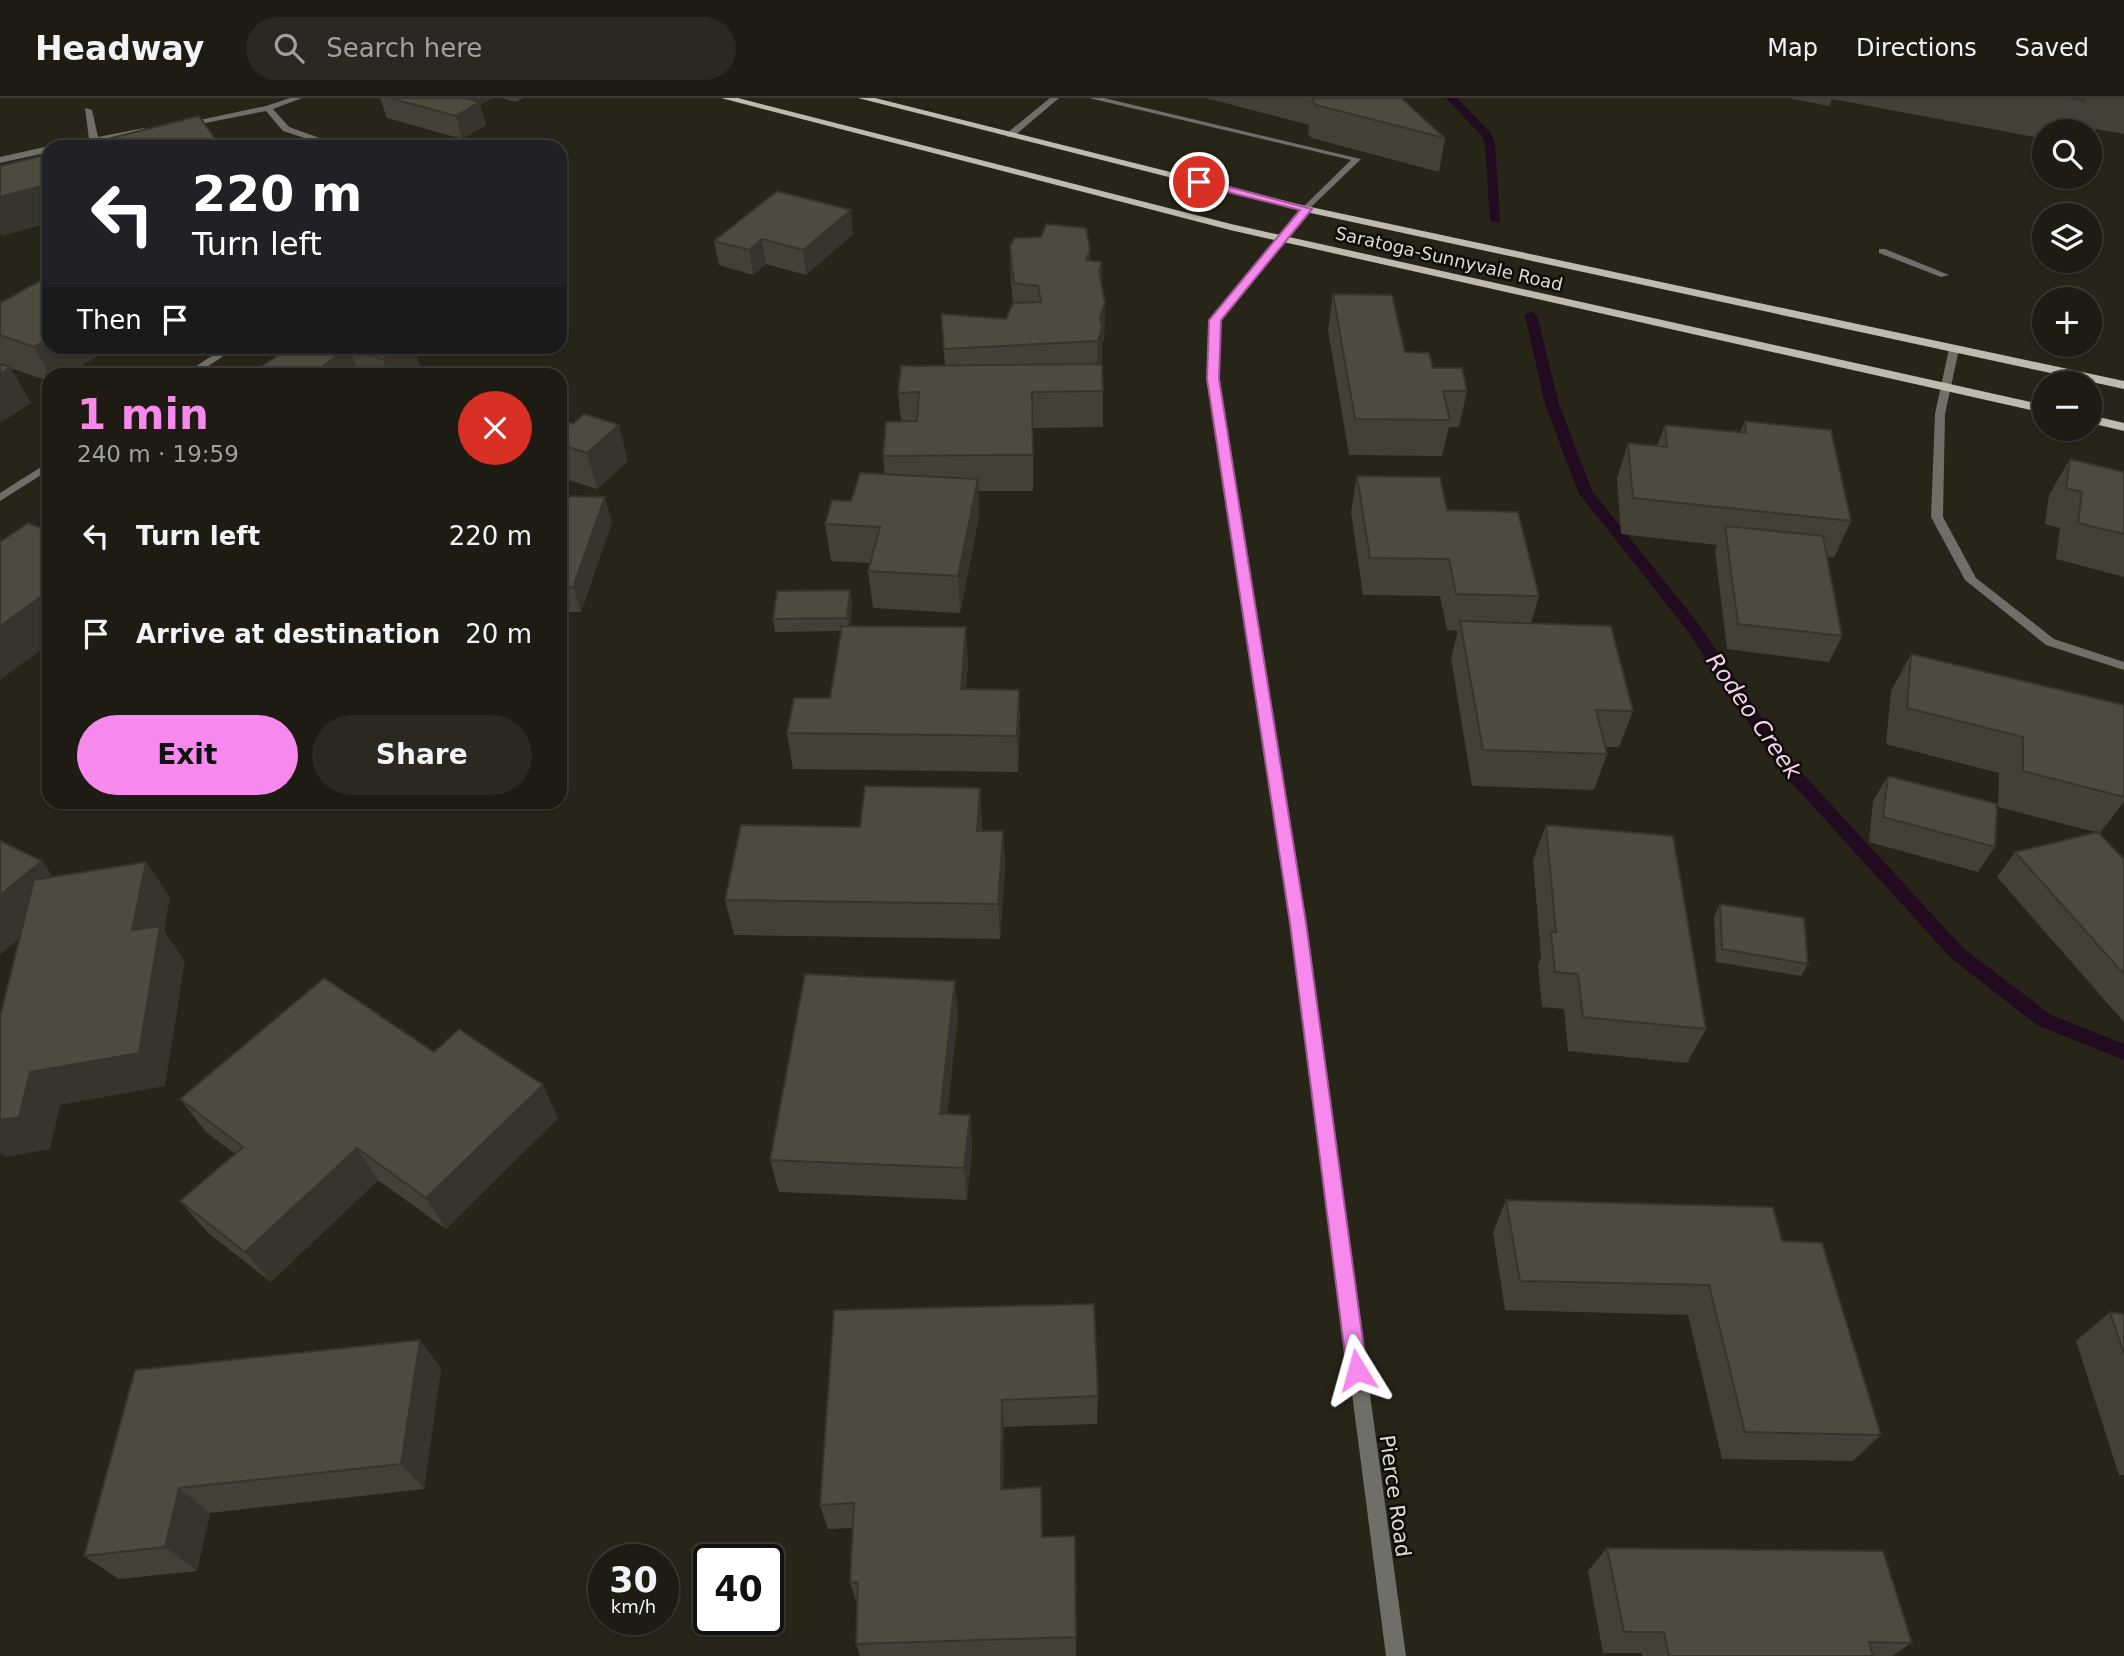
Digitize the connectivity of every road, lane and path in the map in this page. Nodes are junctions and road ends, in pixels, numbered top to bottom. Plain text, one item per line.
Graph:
1 (298, 98) edge
2 (726, 98) edge
3 (863, 98) edge
4 (1055, 98) edge
5 (1094, 98) edge
6 (268, 108) junction
7 (88, 110) dead end
8 (174, 126) edge
9 (161, 128) edge
10 (1010, 135) junction
11 (94, 140) edge
12 (99, 140) edge
13 (321, 140) edge
14 (42, 151) edge
15 (0, 160) edge
16 (1306, 209) junction
17 (1280, 239) junction
18 (1882, 251) dead end
19 (1944, 275) dead end
20 (1954, 349) junction
21 (221, 354) edge
22 (199, 368) edge
23 (2124, 385) edge
24 (1944, 387) junction
25 (2032, 406) edge
26 (2102, 422) edge
27 (2124, 427) edge
28 (42, 470) edge
29 (0, 498) edge
30 (2124, 666) edge
31 (1395, 1656) edge

1 - 6 street
2 - 17 main road, Saratoga-Sunnyvale Road
3 - 10 main road, Saratoga-Sunnyvale Road
4 - 10 street
5 - 16 street, Pierce Road
6 - 8 street
6 - 13 street
7 - 11 street
9 - 12 street
10 - 16 main road, Saratoga-Sunnyvale Road
14 - 15 street
16 - 17 street, Pierce Road
16 - 20 main road, Saratoga-Sunnyvale Road
17 - 24 main road, Saratoga-Sunnyvale Road
17 - 31 street, Pierce Road
18 - 19 street
20 - 23 main road, Saratoga-Sunnyvale Road
20 - 24 street
21 - 22 street
24 - 25 main road, Saratoga-Sunnyvale Road
24 - 30 street
26 - 27 main road
28 - 29 street

